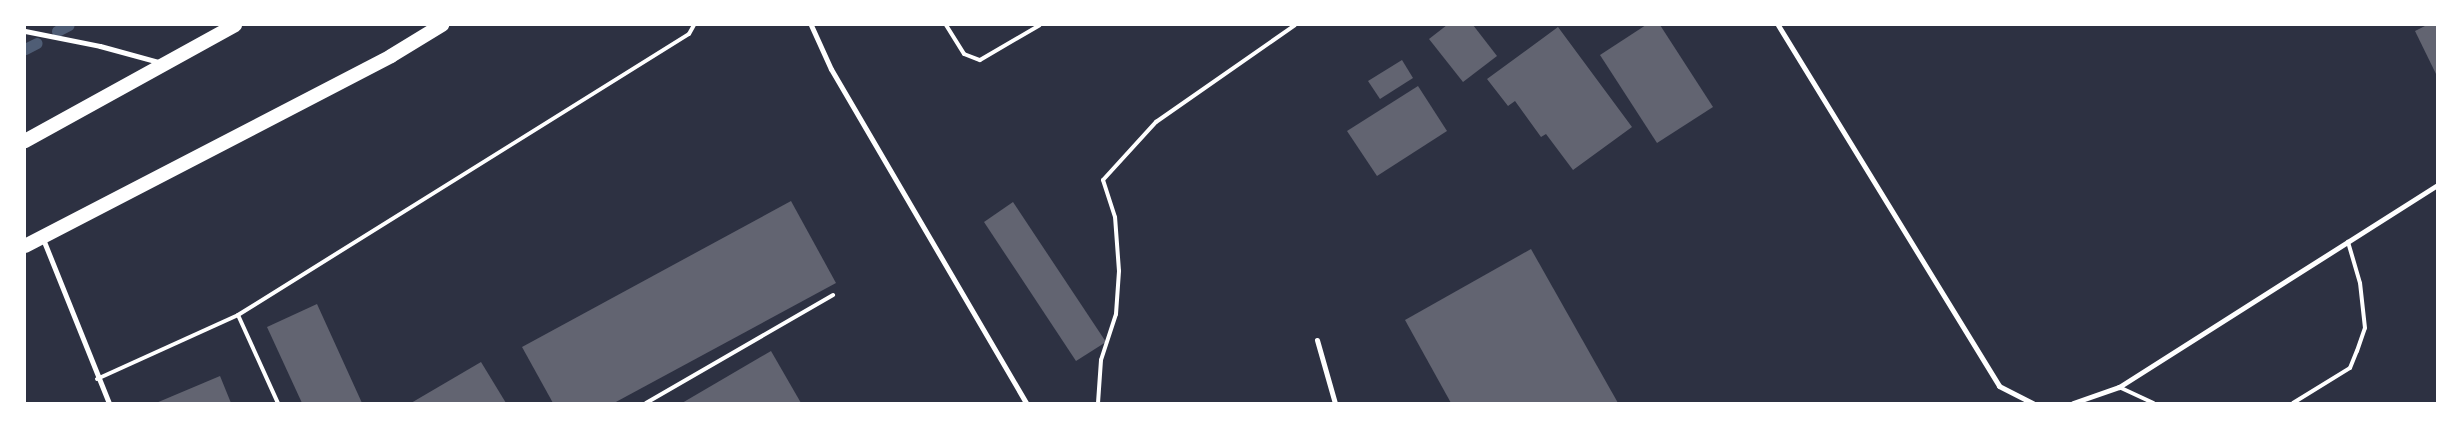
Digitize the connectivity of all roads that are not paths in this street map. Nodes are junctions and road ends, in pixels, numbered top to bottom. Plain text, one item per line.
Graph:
1 (235, 25) edge
2 (442, 25) edge
3 (694, 25) edge
4 (811, 25) edge
5 (946, 25) edge
6 (1040, 25) edge
7 (1295, 25) edge
8 (1778, 25) edge
9 (25, 31) edge
10 (168, 64) junction
11 (25, 140) edge
12 (2437, 185) edge
13 (42, 237) junction
14 (2348, 242) junction
15 (25, 246) edge
16 (833, 295) dead end
17 (238, 315) junction
18 (1317, 340) dead end
19 (97, 379) junction
20 (2118, 387) junction
21 (109, 403) edge
22 (278, 403) edge
23 (646, 403) edge
24 (1026, 403) edge
25 (1098, 403) edge
26 (1335, 403) edge
27 (2033, 403) edge
28 (2073, 403) edge
29 (2154, 403) edge
30 (2293, 403) edge

1 - 10 highway
2 - 13 highway
3 - 17 lane
4 - 24 street
5 - 6 lane
7 - 25 lane
8 - 27 street
9 - 10 street
10 - 11 highway
12 - 14 street
13 - 15 highway
13 - 19 street
14 - 20 street
14 - 30 lane
16 - 23 lane
17 - 19 lane
17 - 22 lane
18 - 26 street
19 - 21 street
20 - 28 street
20 - 29 lane

